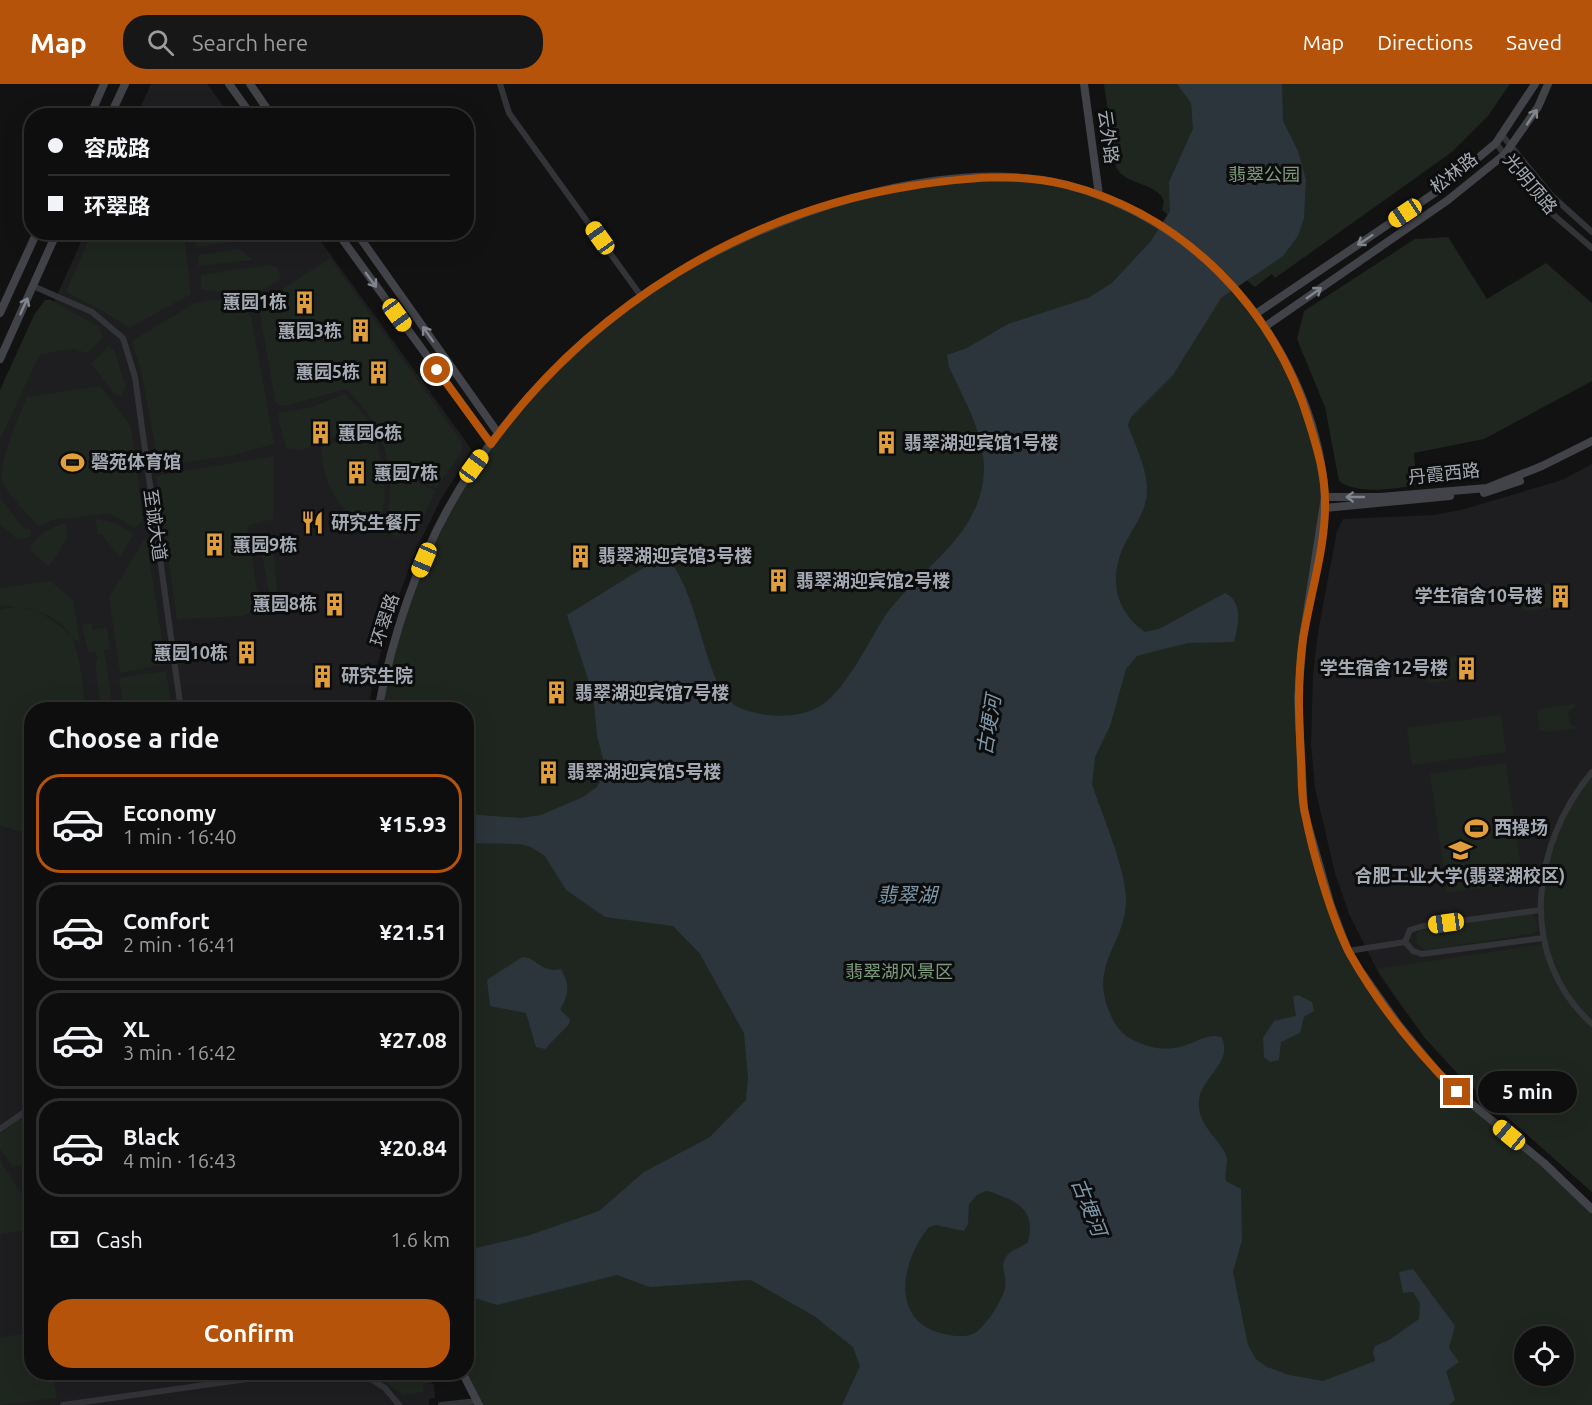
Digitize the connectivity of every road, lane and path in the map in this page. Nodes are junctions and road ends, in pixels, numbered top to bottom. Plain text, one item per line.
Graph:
1 (104, 84) edge
2 (125, 84) edge
3 (229, 84) edge
4 (250, 84) edge
5 (500, 84) edge
6 (1084, 84) edge
7 (1535, 84) edge
8 (1548, 84) edge
9 (94, 108) edge
10 (114, 108) edge
11 (246, 108) edge
12 (266, 108) edge
13 (1502, 135) junction
14 (1496, 143) junction
15 (1512, 147) junction
16 (1505, 154) junction
17 (1099, 195) junction
18 (1592, 232) edge
19 (33, 240) edge
20 (53, 240) edge
21 (343, 240) edge
22 (362, 240) edge
23 (1592, 248) edge
24 (33, 286) junction
25 (641, 296) junction
26 (0, 313) edge
27 (1257, 313) junction
28 (1266, 326) junction
29 (0, 359) edge
30 (498, 433) junction
31 (1592, 441) edge
32 (491, 444) junction
33 (1592, 448) edge
34 (1325, 498) junction
35 (1325, 508) junction
36 (180, 702) edge
37 (380, 702) edge
38 (1592, 772) edge
39 (1541, 910) junction
40 (1543, 939) junction
41 (1405, 942) junction
42 (1348, 951) junction
43 (1592, 1024) edge
44 (24, 1112) edge
45 (0, 1129) edge
46 (1592, 1209) edge
47 (240, 1380) edge
48 (372, 1380) edge
49 (466, 1380) edge
50 (478, 1403) edge
51 (63, 1405) edge
52 (399, 1405) edge
53 (441, 1405) edge

1 - 9 street
2 - 10 street
3 - 11 street
4 - 12 street
5 - 25 street
6 - 17 street, 云外路
7 - 13 street, 松林路
15 -> 8 street, 松林路
13 - 14 street, 松林路
13 - 15 street, 光明顶路
14 - 16 street, 光明顶路
14 -> 27 street, 松林路
15 - 16 street, 松林路
15 - 18 street, 光明顶路
16 - 23 street, 光明顶路
28 -> 16 street, 松林路
17 - 25 street, 环翠路
17 - 27 street, 环翠路
19 - 26 street
20 - 24 street
21 -> 32 street
30 -> 22 street
29 -> 24 street
24 - 36 street, 至诚大道
25 - 30 street, 环翠路
27 - 28 street
28 - 34 street
30 - 32 street, 环翠路
31 -> 34 street, 丹霞西路
32 - 37 street, 环翠路
33 - 35 street, 丹霞西路
34 - 35 street
35 - 42 street
38 - 39 street
39 - 40 street
39 - 41 street
40 - 41 street
40 - 43 street
41 - 42 street
42 - 46 street
44 - 45 street
47 - 51 street
48 - 52 street
49 - 50 street
50 - 53 street

